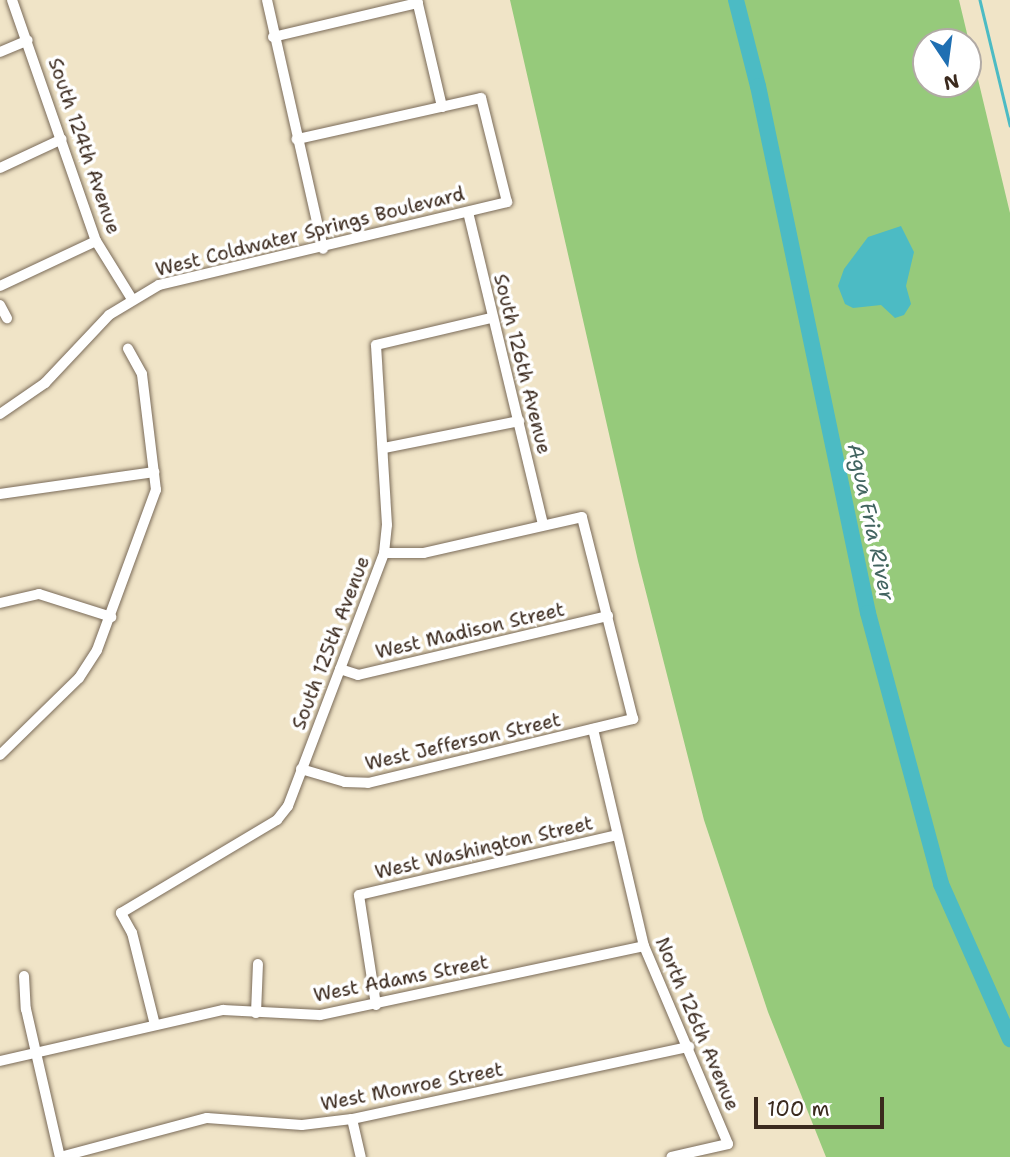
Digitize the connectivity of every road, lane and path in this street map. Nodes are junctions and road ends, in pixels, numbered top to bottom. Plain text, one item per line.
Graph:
1 (12, 0) edge
2 (267, 0) edge
3 (418, 1) edge
4 (273, 37) junction
5 (28, 40) junction
6 (0, 52) edge
7 (442, 107) junction
8 (62, 139) junction
9 (297, 139) junction
10 (0, 168) edge
11 (468, 212) junction
12 (96, 241) junction
13 (323, 249) junction
14 (0, 286) edge
15 (132, 299) junction
16 (0, 305) edge
17 (7, 318) dead end
18 (491, 318) junction
19 (128, 349) dead end
20 (0, 414) edge
21 (519, 421) junction
22 (384, 448) junction
23 (154, 472) junction
24 (0, 494) edge
25 (542, 525) junction
26 (384, 553) junction
27 (0, 603) edge
28 (608, 616) junction
29 (110, 617) junction
30 (340, 669) junction
31 (593, 729) junction
32 (0, 755) edge
33 (301, 769) junction
34 (617, 835) junction
35 (644, 946) junction
36 (258, 964) dead end
37 (24, 976) dead end
38 (376, 1004) junction
39 (256, 1013) junction
40 (155, 1025) junction
41 (688, 1046) junction
42 (35, 1052) junction
43 (0, 1061) edge
44 (352, 1119) junction
45 (60, 1157) edge
46 (361, 1157) edge
47 (671, 1157) edge

1 - 5 street, South 124th Avenue
2 - 4 street
3 - 4 street
3 - 7 street
4 - 9 street
5 - 6 street
5 - 8 street, South 124th Avenue
7 - 9 street
7 - 11 street, West Coldwater Springs Boulevard
8 - 10 street
8 - 12 street, South 124th Avenue
9 - 13 street
11 - 13 street, West Coldwater Springs Boulevard
11 - 18 street, South 126th Avenue
12 - 14 street
12 - 15 street, South 124th Avenue
13 - 15 street, West Coldwater Springs Boulevard
15 - 20 street, West Coldwater Springs Boulevard
16 - 17 street
18 - 21 street, South 126th Avenue
18 - 22 street, South 125th Avenue
19 - 23 street
21 - 22 street
21 - 25 street, South 126th Avenue
22 - 26 street, South 125th Avenue
23 - 24 street
23 - 29 street
25 - 26 street
25 - 28 street
26 - 30 street, South 125th Avenue
27 - 29 street
28 - 30 street, West Madison Street
28 - 31 street, West Jefferson Street
29 - 32 street
30 - 33 street, South 125th Avenue
31 - 33 street, West Jefferson Street
31 - 34 street
33 - 40 street, South 125th Avenue
34 - 35 street, North 126th Avenue
34 - 38 street, West Washington Street
35 - 38 street, West Adams Street
35 - 41 street, North 126th Avenue
36 - 39 street
37 - 42 street
38 - 39 street, West Adams Street
39 - 40 street, West Adams Street
40 - 42 street, West Adams Street
41 - 44 street, West Monroe Street
41 - 47 street, North 126th Avenue
42 - 43 street, West Adams Street
42 - 45 street
44 - 45 street, West Monroe Street
44 - 46 street

